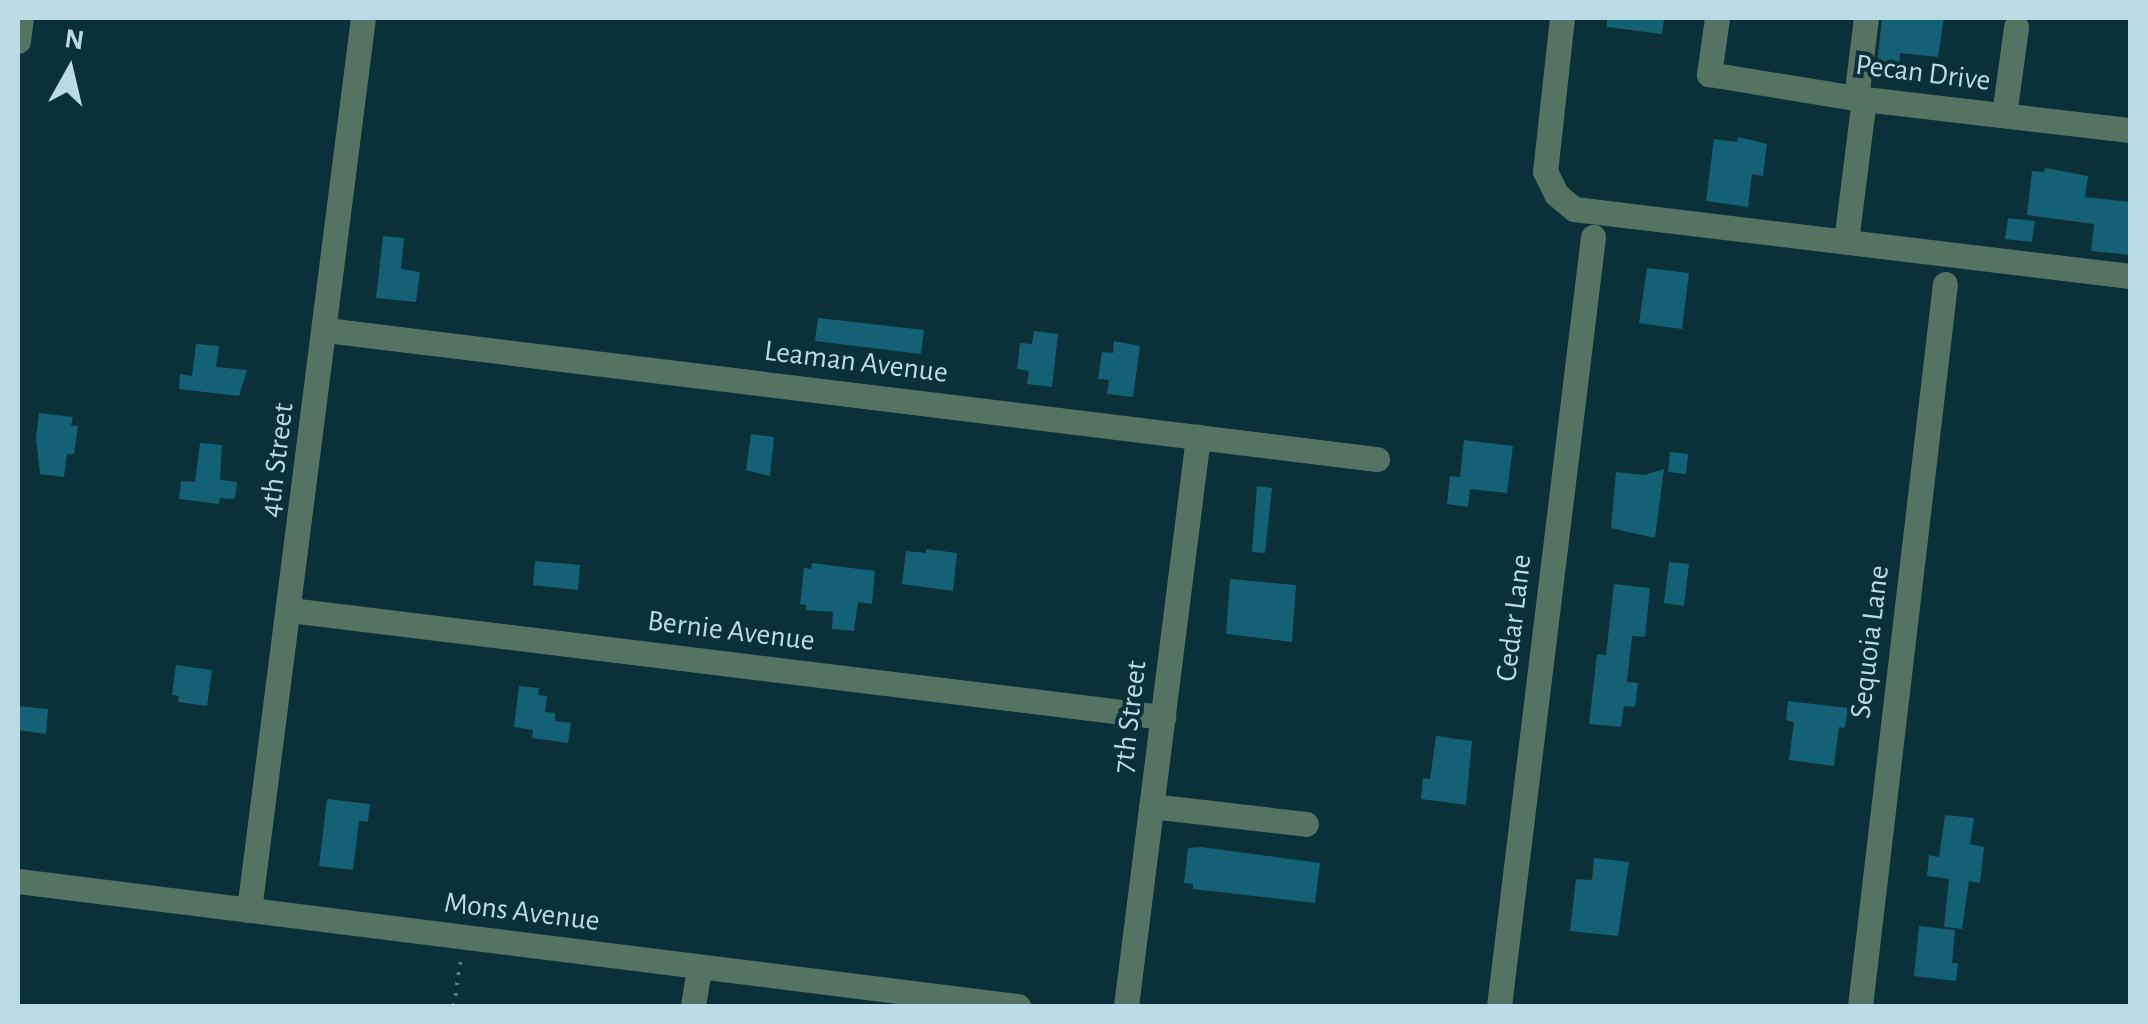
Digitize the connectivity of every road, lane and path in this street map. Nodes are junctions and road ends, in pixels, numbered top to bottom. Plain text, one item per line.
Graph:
1 (20, 18) edge
2 (363, 18) edge
3 (1562, 18) edge
4 (1717, 18) edge
5 (1866, 18) edge
6 (2016, 27) dead end
7 (18, 41) edge
8 (1860, 99) junction
9 (2004, 115) junction
10 (2130, 130) edge
11 (1593, 238) dead end
12 (1846, 241) junction
13 (2130, 276) edge
14 (1945, 284) dead end
15 (326, 330) junction
16 (1198, 437) junction
17 (1377, 458) dead end
18 (290, 610) junction
19 (1162, 717) junction
20 (1151, 806) junction
21 (1306, 824) dead end
22 (18, 881) edge
23 (249, 910) junction
24 (464, 937) junction
25 (698, 966) junction
26 (454, 1006) edge
27 (694, 1006) edge
28 (1018, 1006) edge
29 (1126, 1006) edge
30 (1499, 1006) edge
31 (1860, 1006) edge

1 - 7 street
2 - 15 street, 4th Street
3 - 12 street
4 - 8 street, Pecan Drive
5 - 8 street
6 - 9 street
8 - 9 street, Pecan Drive
8 - 12 street
9 - 10 street, Pecan Drive
11 - 30 street, Cedar Lane
12 - 13 street
14 - 31 street, Sequoia Lane
15 - 16 street, Leaman Avenue
15 - 18 street, 4th Street
16 - 17 street, Leaman Avenue
16 - 19 street, 7th Street
18 - 19 street, Bernie Avenue
18 - 23 street, 4th Street
19 - 20 street, 7th Street
20 - 21 street
20 - 29 street, 7th Street
22 - 23 street, Mons Avenue
23 - 24 street, Mons Avenue
24 - 25 street, Mons Avenue
24 - 26 path
25 - 27 street
25 - 28 street, Mons Avenue

